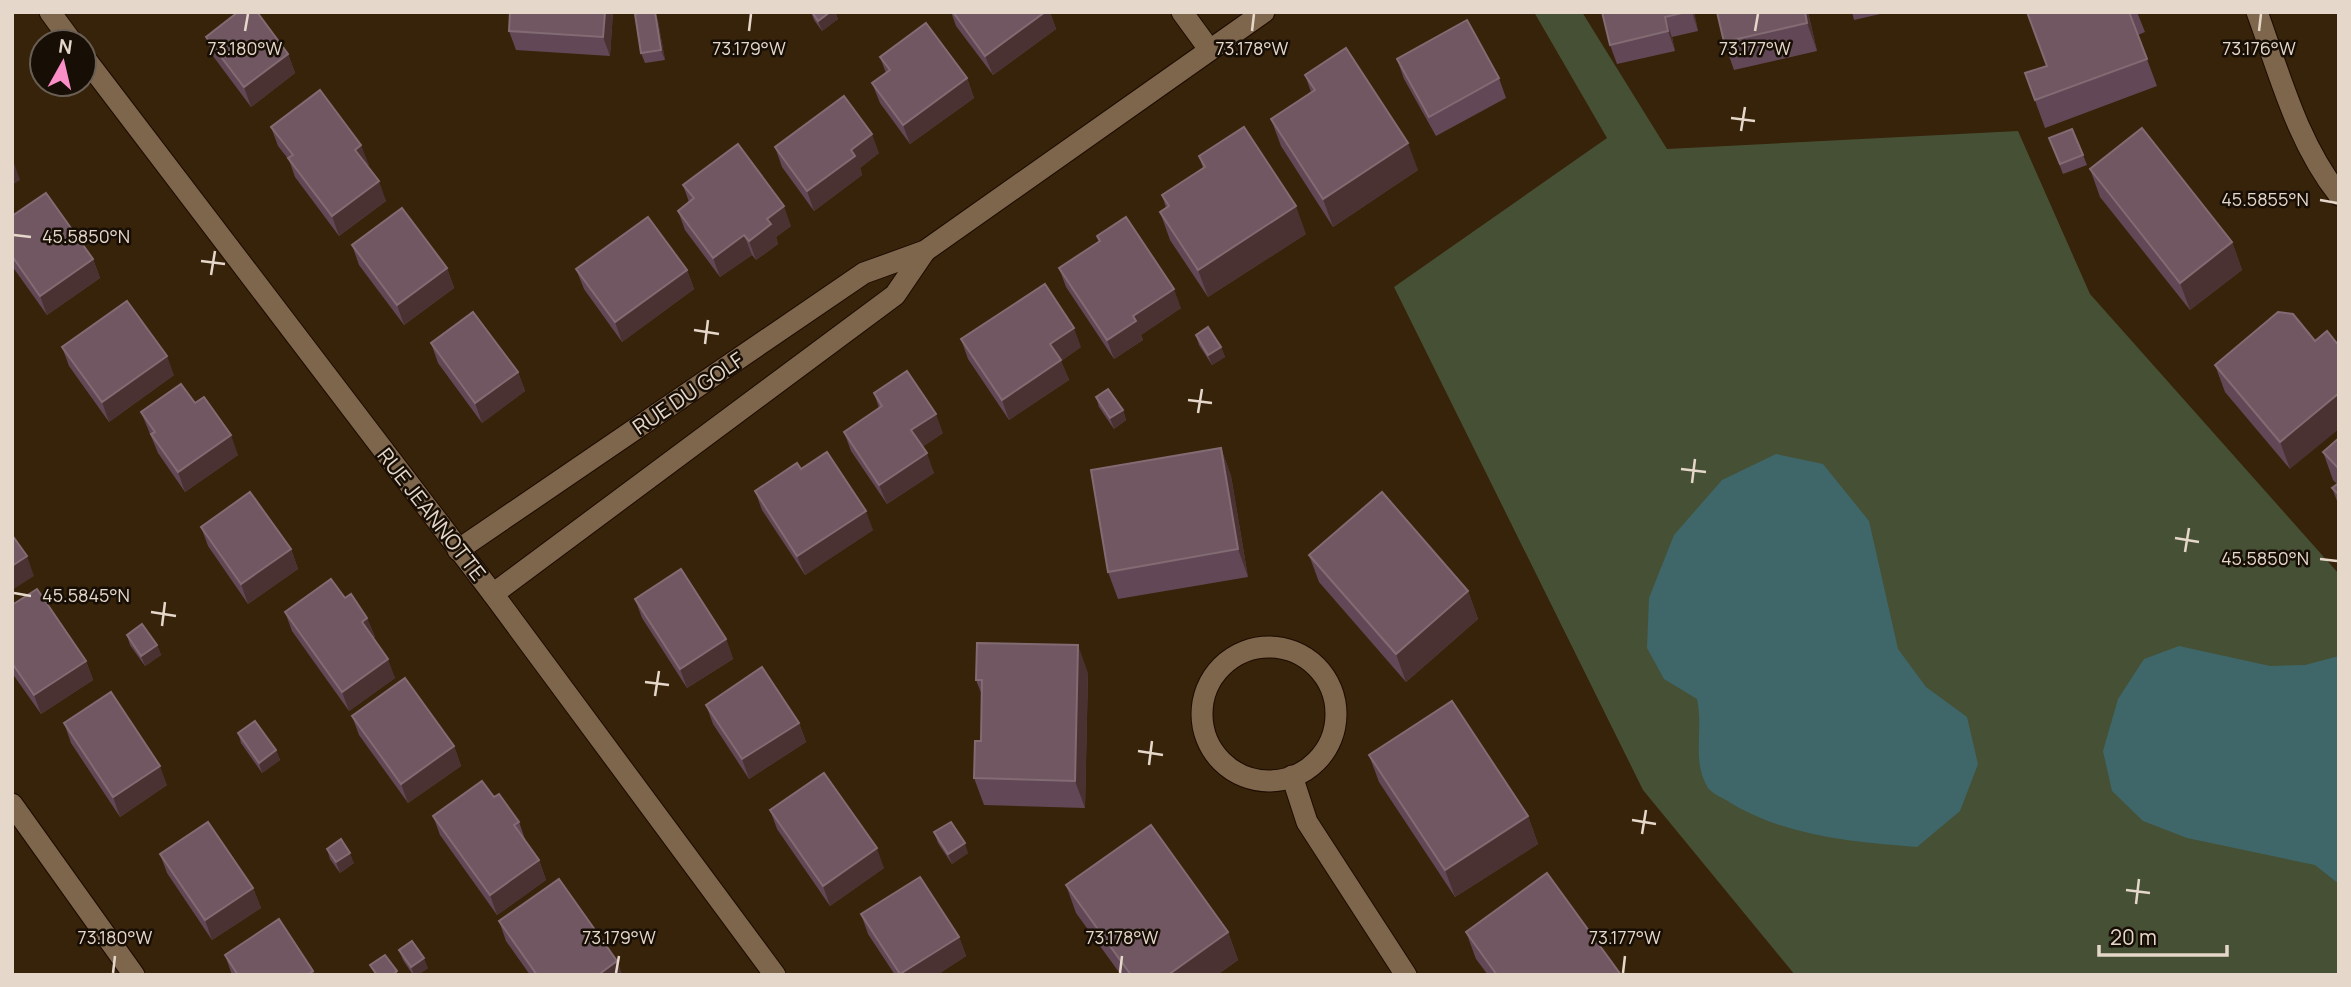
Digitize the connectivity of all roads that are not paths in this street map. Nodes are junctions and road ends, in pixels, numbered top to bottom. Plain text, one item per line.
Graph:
1 (50, 12) edge
2 (1182, 12) edge
3 (1264, 12) edge
4 (2257, 12) edge
5 (62, 28) edge
6 (1209, 49) junction
7 (98, 75) edge
8 (2339, 195) edge
9 (925, 251) junction
10 (458, 550) junction
11 (493, 594) junction
12 (1292, 776) junction
13 (12, 804) edge
14 (134, 975) edge
15 (775, 975) edge
16 (1406, 975) edge

1 - 5 street
2 - 6 street
3 - 6 street, RUE DU GOLF
4 - 8 street
6 - 9 street, RUE DU GOLF
7 - 10 street, RUE JEANNOTTE
9 - 10 street, RUE DU GOLF
9 - 11 street, RUE DU GOLF
10 - 11 street, RUE JEANNOTTE
11 - 15 street, RUE JEANNOTTE
12 - 12 street
12 - 16 street
13 - 14 street

